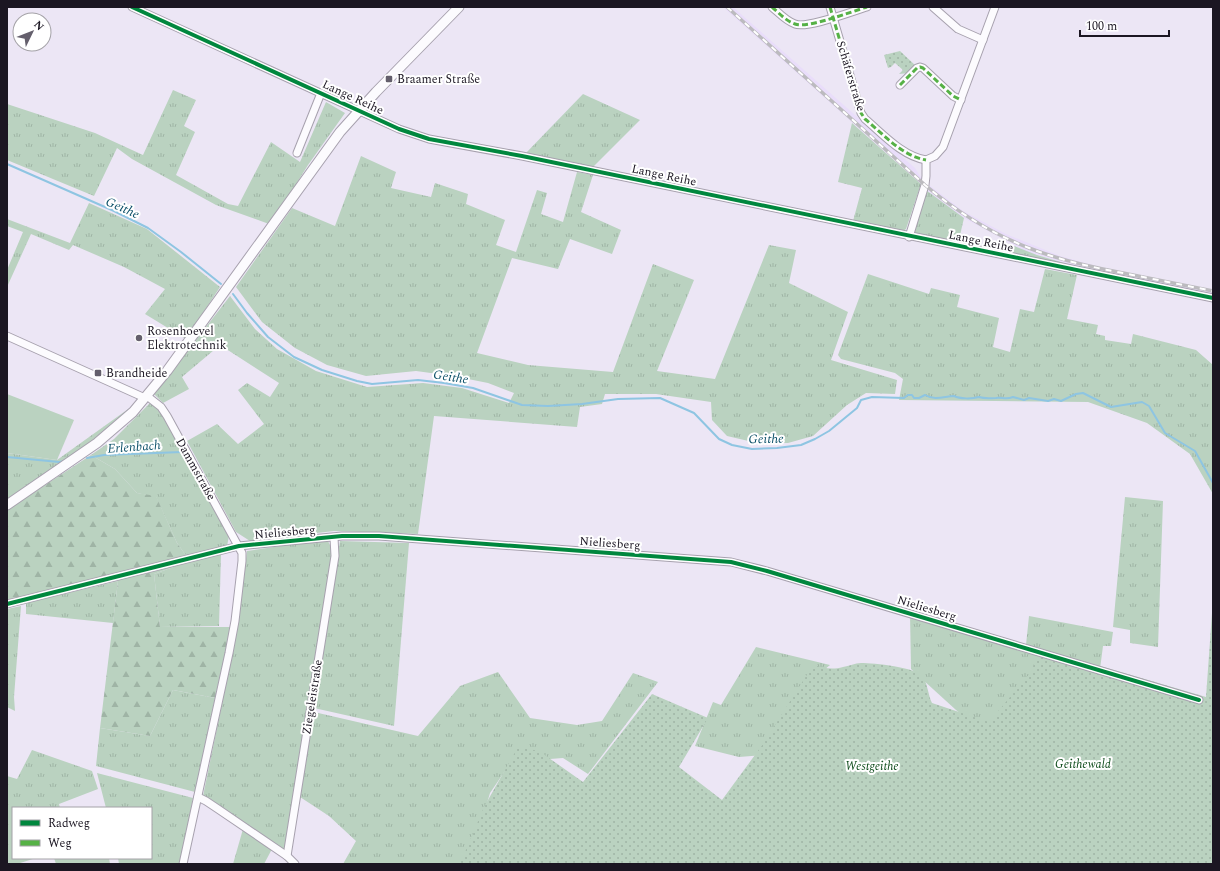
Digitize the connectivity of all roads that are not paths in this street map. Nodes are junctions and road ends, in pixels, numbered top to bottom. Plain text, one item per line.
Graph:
1 (132, 7) edge
2 (459, 7) edge
3 (772, 7) edge
4 (830, 7) edge
5 (867, 7) edge
6 (933, 7) edge
7 (995, 7) edge
8 (833, 18) junction
9 (983, 40) junction
10 (900, 85) dead end
11 (321, 93) junction
12 (961, 100) junction
13 (359, 110) junction
14 (297, 153) dead end
15 (926, 160) junction
16 (909, 237) junction
17 (1213, 298) edge
18 (7, 336) edge
19 (146, 397) junction
20 (7, 505) edge
21 (334, 538) junction
22 (239, 546) junction
23 (7, 604) edge
24 (1199, 700) dead end
25 (198, 798) junction
26 (287, 856) junction
27 (183, 864) edge
28 (295, 864) edge

1 - 11 street, Lange Reihe
2 - 13 street
3 - 8 street
4 - 8 street, Schäferstraße
5 - 8 street
6 - 9 street
7 - 9 street
8 - 15 street, Schäferstraße
9 - 12 street
10 - 12 street
11 - 13 street, Lange Reihe
11 - 14 street
12 - 15 street
13 - 16 street, Lange Reihe
13 - 19 street
15 - 16 street
16 - 17 street, Lange Reihe
18 - 19 street
19 - 20 street
19 - 22 street, Dammstraße
21 - 22 street, Nieliesberg
21 - 24 street, Nieliesberg
21 - 26 street, Ziegeleistraße
22 - 23 street, Nieliesberg
22 - 25 street
25 - 26 street
25 - 27 street
26 - 28 street

